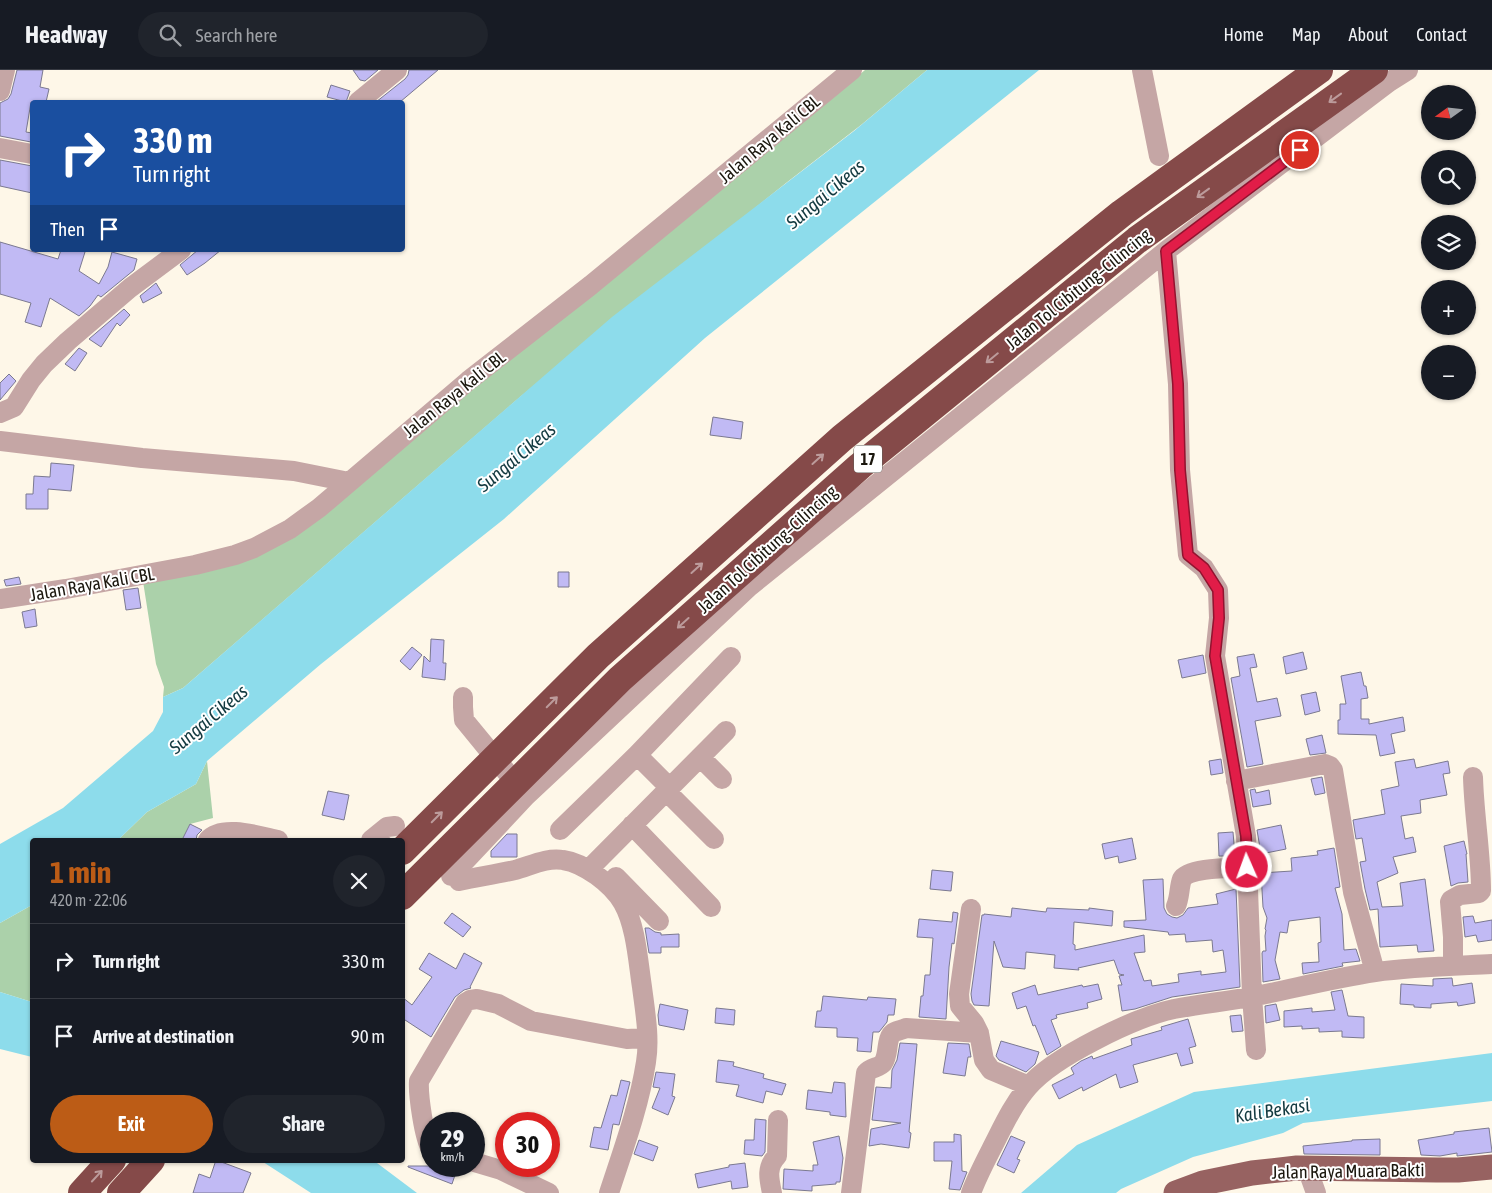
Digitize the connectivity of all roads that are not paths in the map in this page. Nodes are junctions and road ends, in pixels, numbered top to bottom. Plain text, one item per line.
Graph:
1 (5, 70) edge
2 (397, 70) edge
3 (852, 70) edge
4 (1142, 70) edge
5 (1319, 70) edge
6 (1374, 70) edge
7 (1408, 70) edge
8 (0, 91) edge
9 (360, 100) edge
10 (0, 148) edge
11 (30, 154) edge
12 (1159, 156) dead end
13 (1166, 251) junction
14 (178, 252) edge
15 (0, 413) edge
16 (0, 441) edge
17 (349, 482) junction
18 (0, 600) edge
19 (731, 657) dead end
20 (463, 697) dead end
21 (726, 731) dead end
22 (638, 755) junction
23 (700, 757) junction
24 (1473, 777) dead end
25 (722, 779) dead end
26 (1236, 781) junction
27 (668, 789) junction
28 (526, 796) junction
29 (632, 825) junction
30 (560, 830) dead end
31 (210, 838) edge
32 (267, 838) edge
33 (372, 838) edge
34 (399, 838) edge
35 (714, 839) dead end
36 (594, 864) junction
37 (1247, 867) junction
38 (405, 893) edge
39 (1176, 906) dead end
40 (711, 907) dead end
41 (971, 909) dead end
42 (659, 921) dead end
43 (1492, 964) edge
44 (1453, 966) junction
45 (1375, 972) junction
46 (1252, 996) junction
47 (978, 1033) junction
48 (647, 1038) junction
49 (1256, 1050) dead end
50 (1029, 1086) junction
51 (422, 1112) edge
52 (778, 1120) dead end
53 (109, 1163) edge
54 (148, 1163) edge
55 (485, 1165) edge
56 (1492, 1167) edge
57 (1307, 1168) junction
58 (1206, 1188) edge
59 (82, 1193) edge
60 (121, 1193) edge
61 (549, 1193) edge
62 (609, 1193) edge
63 (772, 1193) edge
64 (851, 1193) edge
65 (972, 1193) edge
66 (1176, 1193) edge
67 (1316, 1193) edge

1 - 8 street
2 - 9 street
3 - 17 street, Jalan Raya Kali CBL
4 - 12 street
34 -> 5 highway, Jalan Tol Cibitung–Cilincing / 17, bridge
6 -> 38 highway, Jalan Tol Cibitung–Cilincing / 17, bridge
7 - 13 street
10 - 11 street
13 - 26 street
13 - 28 street
14 - 15 street
16 - 17 street
17 - 18 street, Jalan Raya Kali CBL
19 - 22 street
20 - 28 street
21 - 23 street
22 - 27 street
22 - 30 street
23 - 25 street
23 - 27 street
24 - 44 street
26 - 37 street
26 - 45 street
27 - 29 street
27 - 35 street
28 - 36 street
29 - 36 street
29 - 40 street
31 - 32 street
33 - 34 street
36 - 42 street
36 - 48 street
37 - 39 street
37 - 46 street
41 - 47 street
43 - 44 street
44 - 45 street
45 - 46 street
46 - 49 street
46 - 50 street
47 - 50 street
47 - 64 street
48 - 51 street
48 - 62 street
50 - 65 street
52 - 63 street
59 -> 53 highway
54 - 60 highway
55 - 61 street
56 - 57 main road, Jalan Raya Muara Bakti
57 - 58 main road, Jalan Raya Muara Bakti
57 - 67 street
58 - 66 main road, Jalan Raya Muara Bakti

